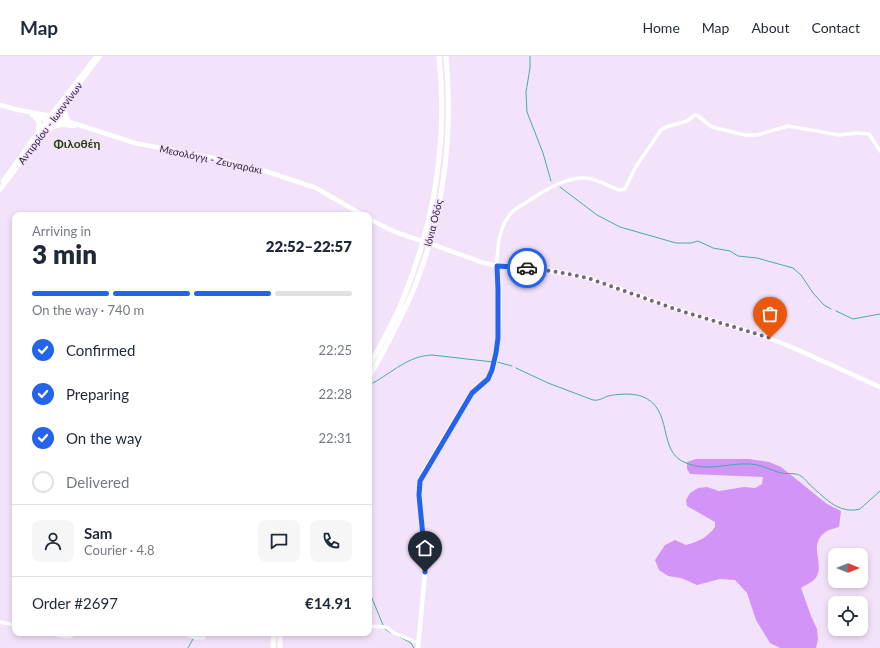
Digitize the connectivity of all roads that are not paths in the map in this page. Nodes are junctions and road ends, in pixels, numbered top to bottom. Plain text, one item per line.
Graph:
1 (96, 56) edge
2 (100, 56) edge
3 (440, 56) edge
4 (446, 56) edge
5 (66, 102) junction
6 (60, 104) junction
7 (0, 105) edge
8 (36, 114) junction
9 (51, 118) junction
10 (70, 122) junction
11 (64, 125) junction
12 (83, 127) junction
13 (38, 135) junction
14 (880, 151) edge
15 (0, 185) edge
16 (0, 190) edge
17 (358, 212) edge
18 (372, 220) edge
19 (418, 240) dead end
20 (434, 245) dead end
21 (497, 266) junction
22 (372, 360) edge
23 (372, 372) edge
24 (880, 387) edge
25 (0, 622) edge
26 (12, 624) edge
27 (372, 626) edge
28 (191, 636) edge
29 (204, 636) edge
30 (274, 636) edge
31 (280, 636) edge
32 (418, 646) edge
33 (274, 648) edge
34 (280, 648) edge

1 - 6 main road, Αντιρρίου - Ιωαννίνων
2 - 5 main road, Αντιρρίου - Ιωαννίνων
3 - 22 highway, Ιόνια Οδός
4 - 23 highway, Ιόνια Οδός
5 - 9 main road, Αντιρρίου - Ιωαννίνων
5 - 10 main road
6 - 8 main road
6 - 9 main road, Αντιρρίου - Ιωαννίνων
7 - 8 main road
8 - 9 main road
8 - 13 main road
9 - 10 main road, Μεσολόγγι - Ζευγαράκι
9 - 11 main road
9 - 13 main road, Αντιρρίου - Ιωαννίνων
10 - 12 main road, Μεσολόγγι - Ζευγαράκι
11 - 12 main road
11 - 13 main road
12 - 17 main road, Μεσολόγγι - Ζευγαράκι
13 - 15 main road, Αντιρρίου - Ιωαννίνων
13 - 16 main road, Αντιρρίου - Ιωαννίνων
14 - 21 street
18 - 19 main road
20 - 21 main road
21 - 24 main road
21 - 32 main road
25 - 26 street
27 - 32 street
28 - 29 street
30 - 33 highway
31 - 34 highway

